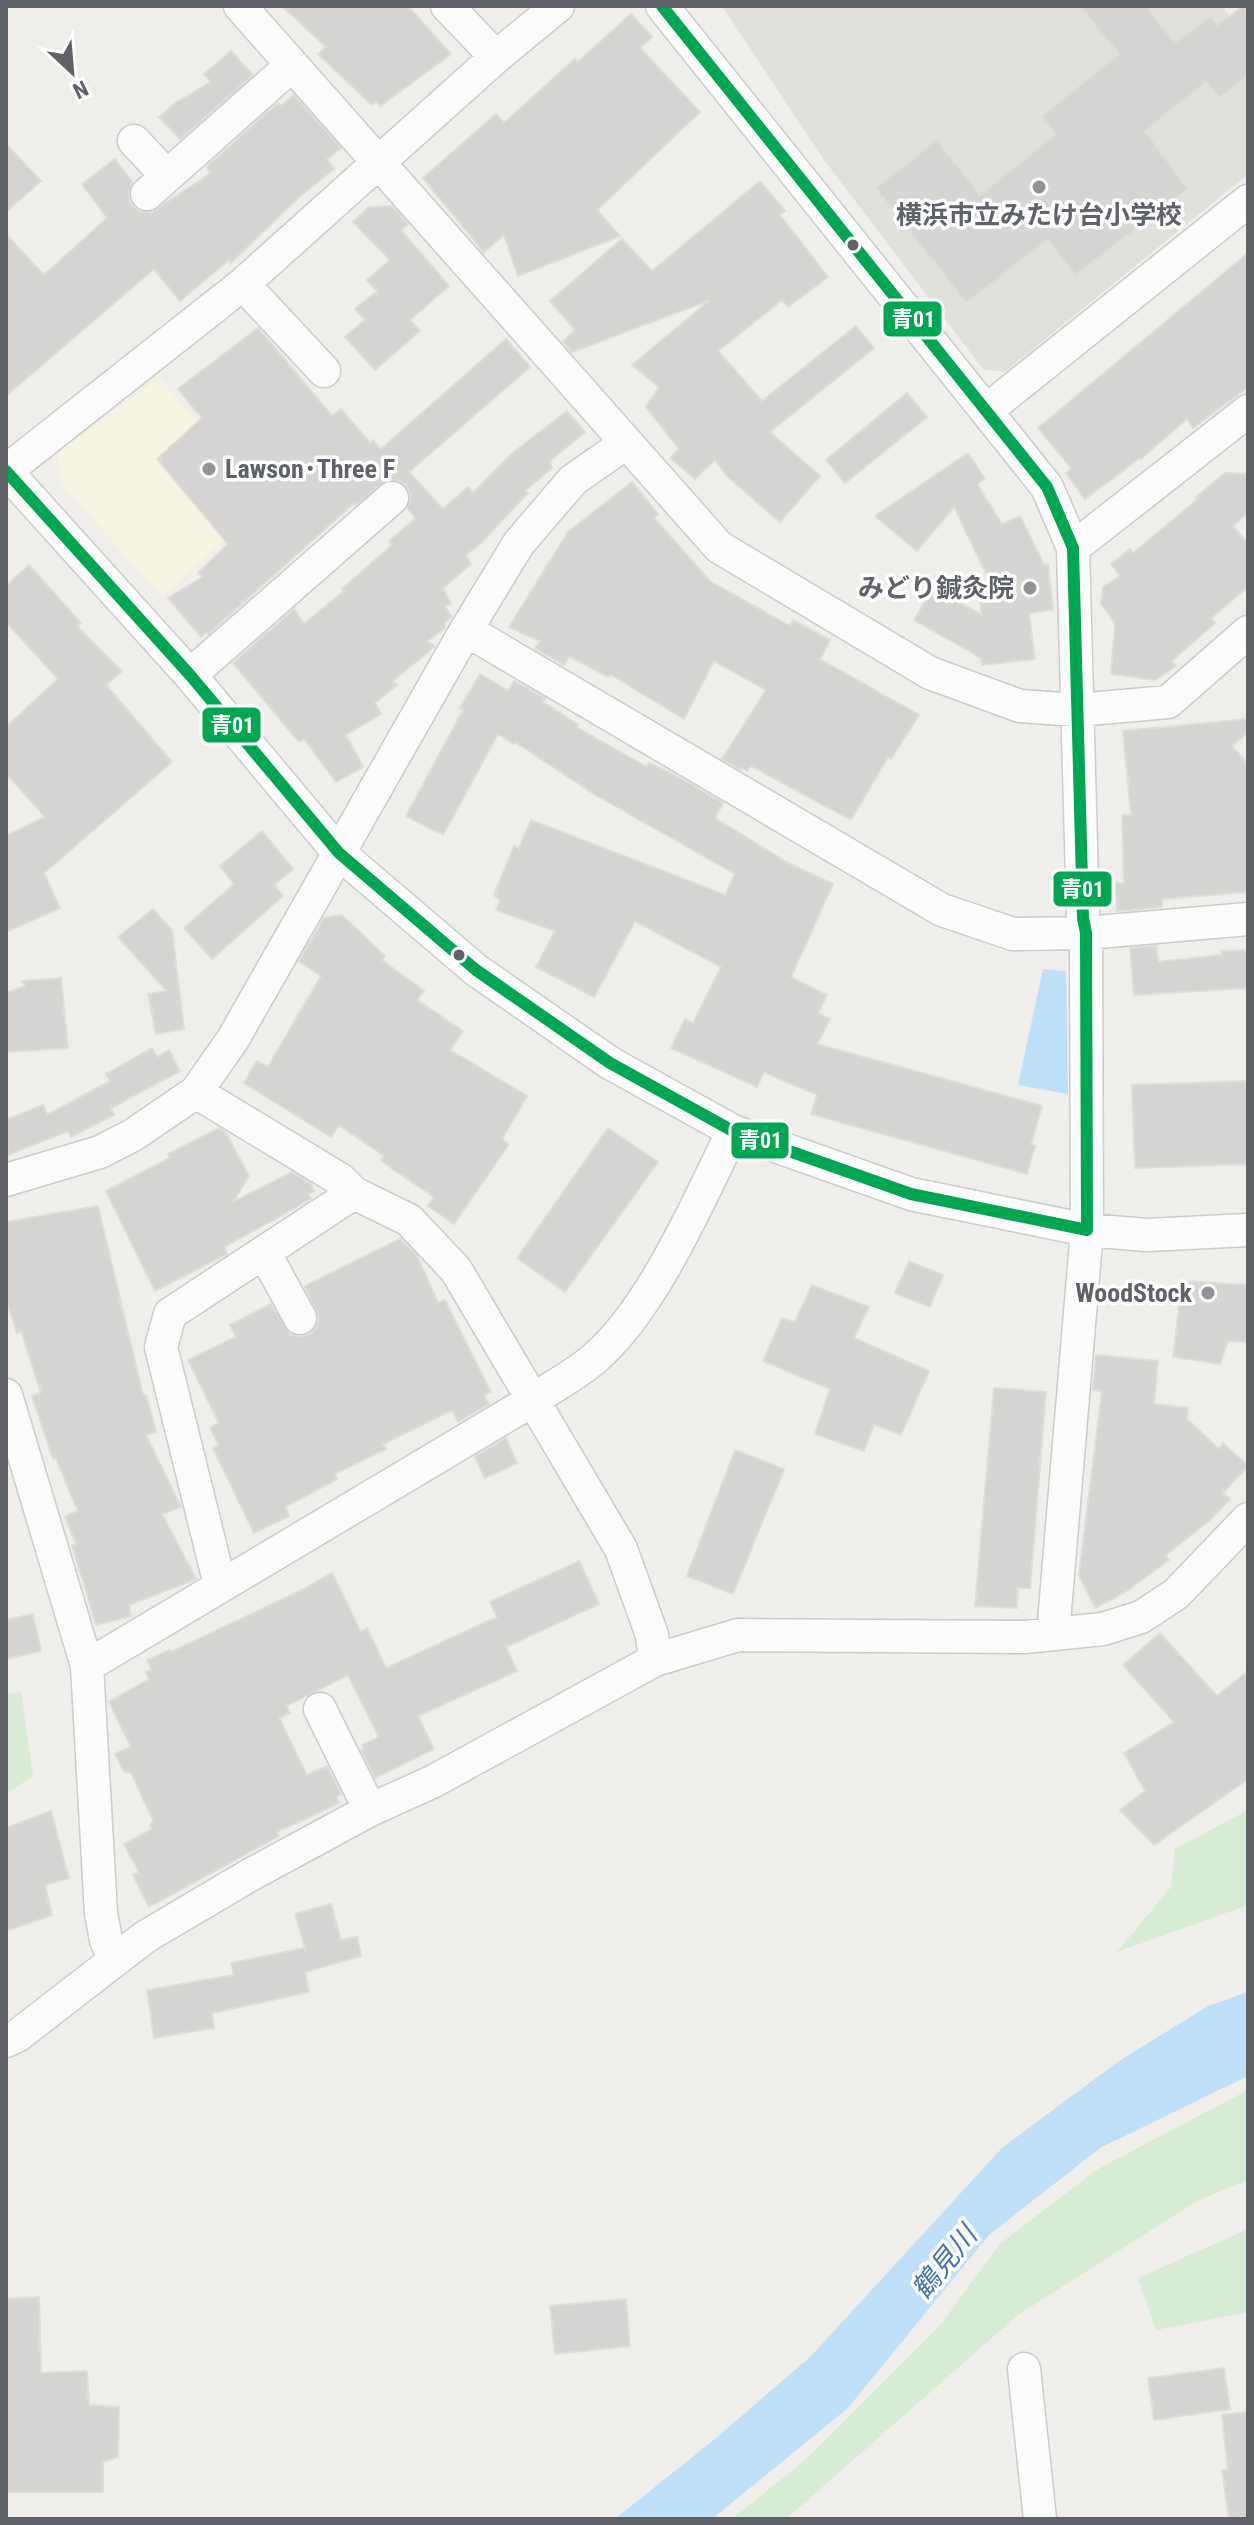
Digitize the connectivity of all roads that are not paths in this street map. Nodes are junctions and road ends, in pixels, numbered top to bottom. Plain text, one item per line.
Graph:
1 (240, 6) edge
2 (447, 6) edge
3 (558, 6) edge
4 (662, 6) edge
5 (496, 57) junction
6 (292, 65) junction
7 (134, 141) dead end
8 (380, 162) junction
9 (1248, 201) edge
10 (243, 284) junction
11 (324, 371) dead end
12 (987, 410) junction
13 (1248, 411) edge
14 (626, 443) junction
15 (6, 471) edge
16 (392, 498) dead end
17 (1073, 548) junction
18 (466, 630) junction
19 (1248, 632) edge
20 (190, 675) junction
21 (1077, 710) junction
22 (339, 853) junction
23 (1248, 919) edge
24 (1086, 933) junction
25 (196, 1092) junction
26 (733, 1131) junction
27 (6, 1180) edge
28 (354, 1193) junction
29 (1087, 1230) junction
30 (1248, 1230) edge
31 (264, 1252) junction
32 (300, 1318) dead end
33 (6, 1395) edge
34 (533, 1400) junction
35 (1248, 1519) edge
36 (220, 1585) junction
37 (1053, 1634) junction
38 (655, 1660) junction
39 (87, 1666) junction
40 (320, 1709) dead end
41 (370, 1810) junction
42 (114, 1960) junction
43 (6, 2041) edge
44 (1024, 2369) dead end
45 (1040, 2519) edge

1 - 6 street
2 - 5 street
3 - 5 street
4 - 12 street
5 - 8 street
6 - 7 street
6 - 8 street
8 - 10 street
8 - 14 street
9 - 12 street
10 - 11 street
10 - 15 street
12 - 17 street
13 - 17 street
14 - 18 street
14 - 21 street
15 - 20 street
16 - 20 street
17 - 21 street
18 - 22 street
18 - 24 street
19 - 21 street
20 - 22 street
21 - 24 street
22 - 25 street
22 - 26 street
23 - 24 street
24 - 29 street
25 - 27 street
25 - 28 street
26 - 29 street
26 - 34 street
28 - 31 street
28 - 34 street
29 - 30 street
29 - 37 street
31 - 32 street
31 - 36 street
33 - 39 street
34 - 36 street
34 - 38 street
35 - 37 street
36 - 39 street
37 - 38 street
38 - 41 street
39 - 42 street
40 - 41 street
41 - 42 street
42 - 43 street
44 - 45 street

